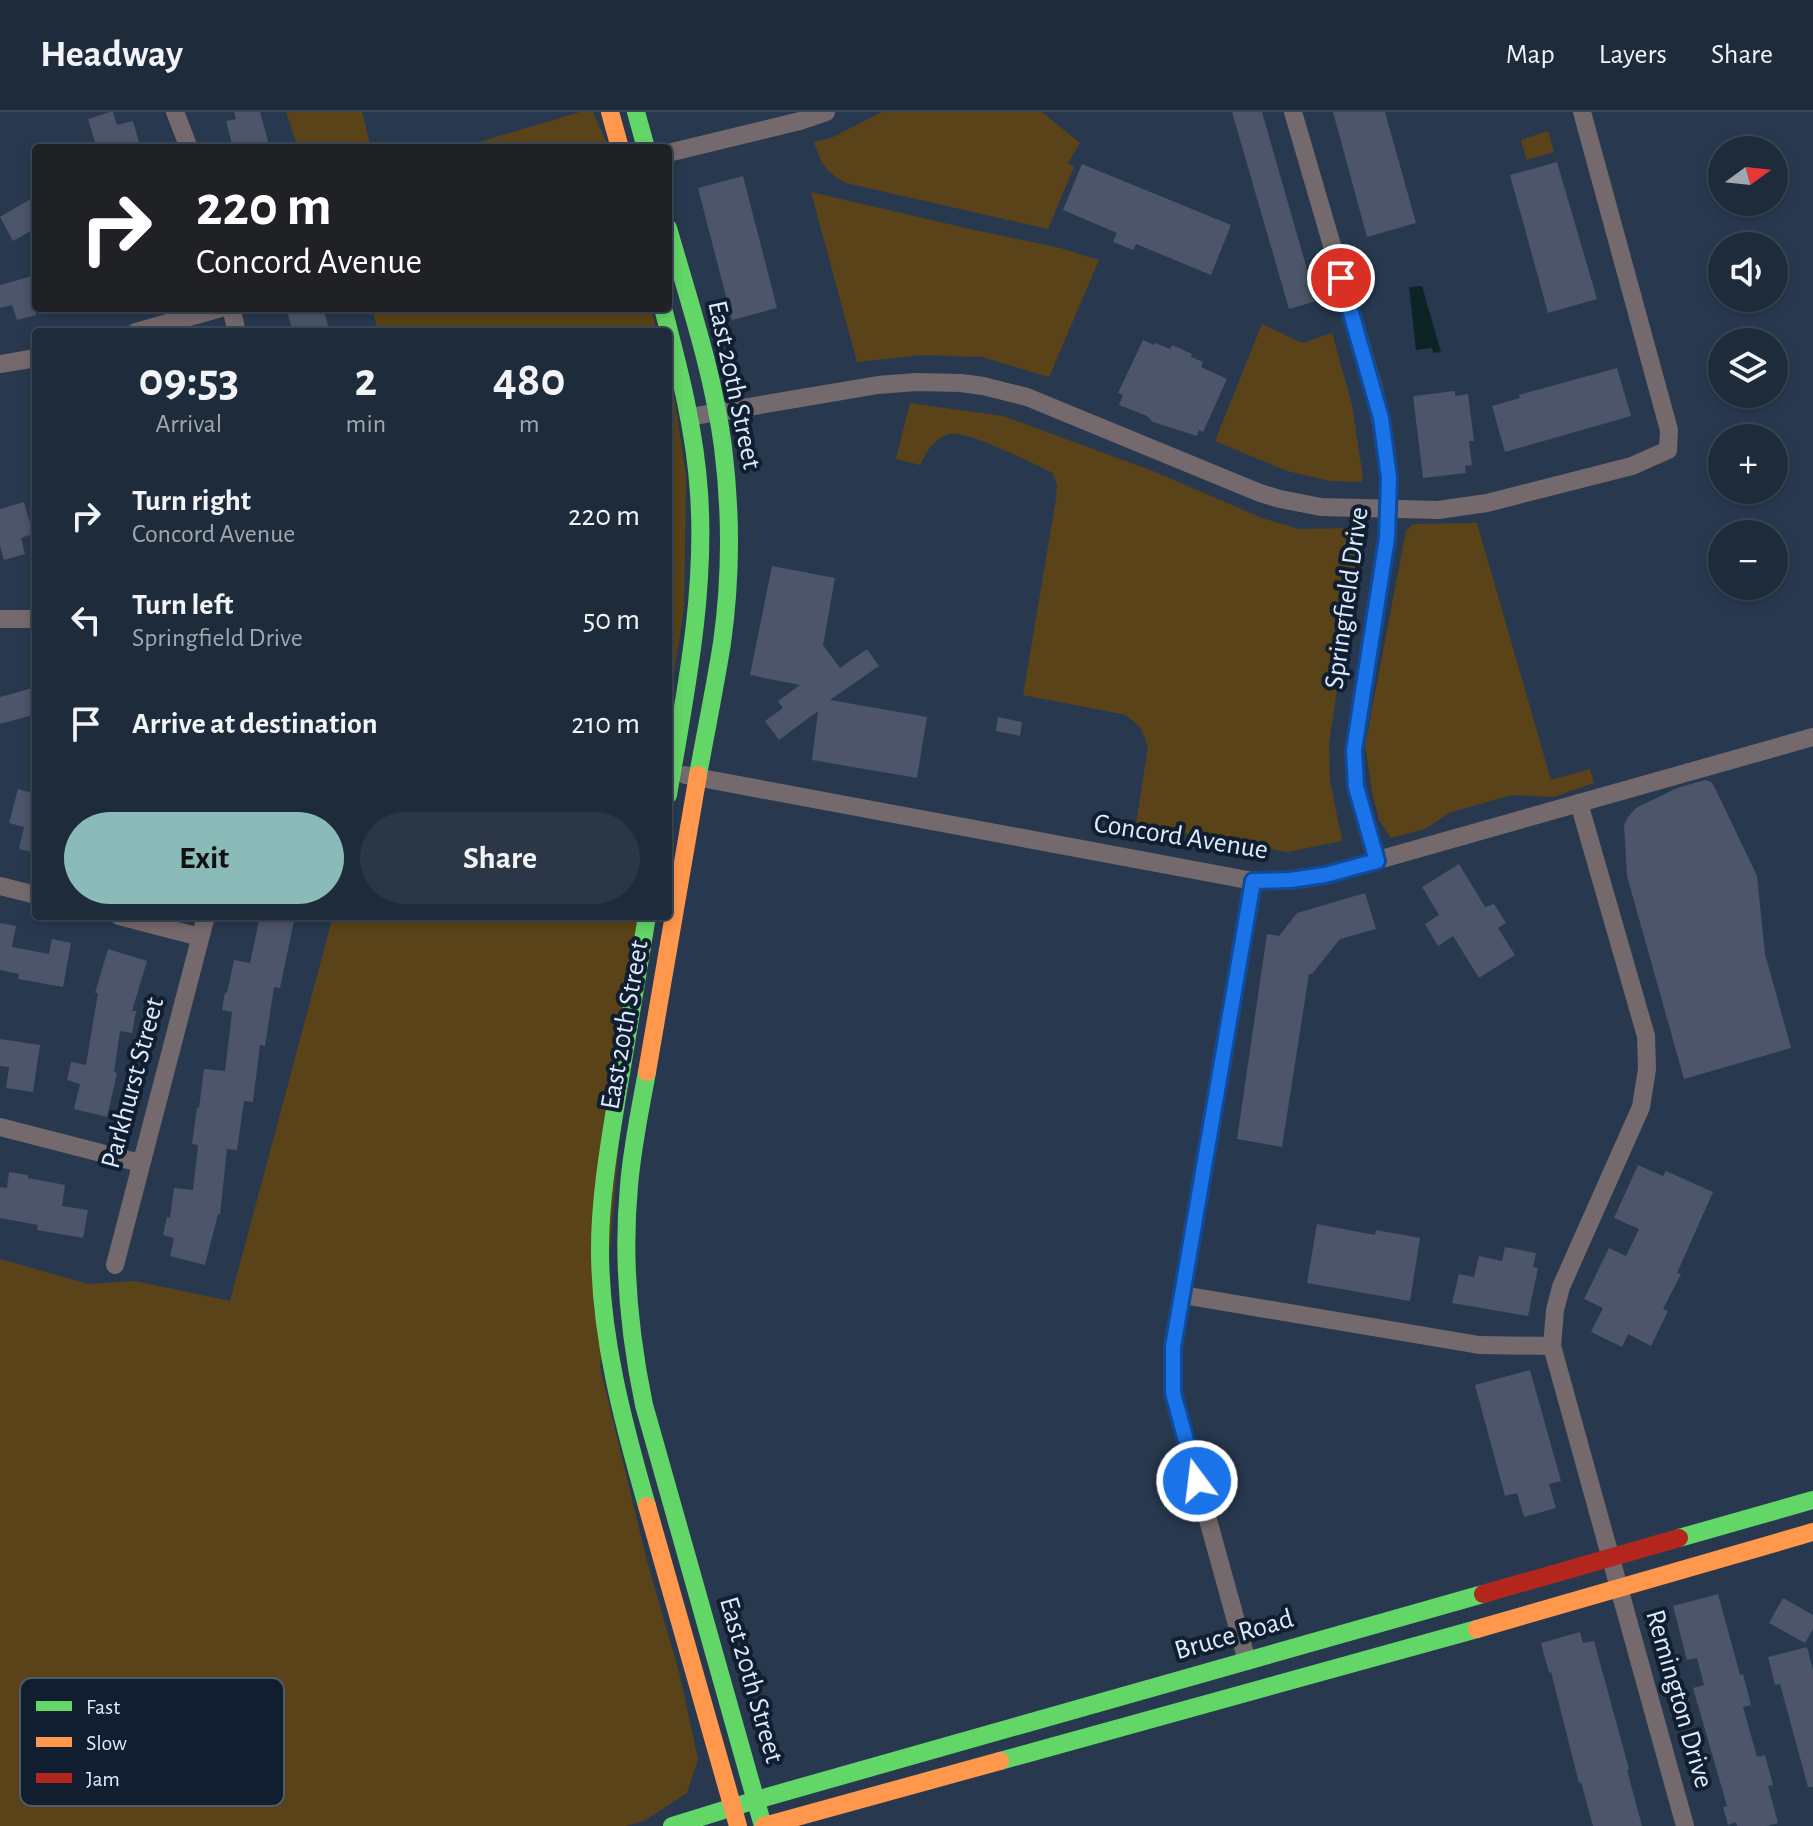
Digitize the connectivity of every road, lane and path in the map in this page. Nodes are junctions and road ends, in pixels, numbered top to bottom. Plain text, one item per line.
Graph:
1 (175, 112) edge
2 (610, 112) edge
3 (620, 112) edge
4 (636, 112) edge
5 (826, 112) edge
6 (1293, 112) edge
7 (1582, 112) edge
8 (187, 144) edge
9 (619, 144) edge
10 (629, 144) edge
11 (645, 144) edge
12 (672, 152) edge
13 (672, 243) edge
14 (207, 312) edge
15 (150, 328) edge
16 (672, 341) edge
17 (32, 359) edge
18 (0, 364) edge
19 (717, 412) junction
20 (689, 417) junction
21 (1389, 510) junction
22 (0, 619) edge
23 (32, 619) edge
24 (1813, 737) edge
25 (672, 772) joint
26 (697, 777) junction
27 (1579, 803) junction
28 (1377, 861) junction
29 (1253, 881) junction
30 (0, 886) edge
31 (32, 894) edge
32 (134, 920) edge
33 (205, 920) edge
34 (646, 920) edge
35 (200, 937) junction
36 (0, 1127) edge
37 (140, 1163) junction
38 (115, 1265) dead end
39 (1183, 1295) junction
40 (1552, 1346) junction
41 (1813, 1500) edge
42 (1813, 1532) edge
43 (1610, 1558) junction
44 (1618, 1588) junction
45 (1247, 1661) junction
46 (756, 1800) junction
47 (732, 1807) junction
48 (672, 1826) edge
49 (738, 1826) edge
50 (763, 1826) edge
51 (1685, 1826) edge

1 - 8 street
2 - 9 street
3 - 10 street
4 - 11 street
5 - 12 street
6 - 21 street, Springfield Drive
7 - 21 street
13 - 19 street, East 20th Street
14 - 15 street
16 - 20 street, East 20th Street
17 - 18 street
19 - 20 street
19 - 21 street
19 - 26 street, East 20th Street
20 - 25 street, East 20th Street
21 - 28 street, Springfield Drive
22 - 23 street
24 - 27 street, Concord Avenue
25 - 26 street, Concord Avenue
26 - 29 street, Concord Avenue
26 - 46 street, East 20th Street
27 - 28 street, Concord Avenue
27 - 40 street
28 - 29 street, Concord Avenue
29 - 39 street
30 - 31 street
32 - 35 street
33 - 35 street, Parkhurst Street
34 - 47 street, East 20th Street
35 - 37 street, Parkhurst Street
36 - 37 street
37 - 38 street, Parkhurst Street
39 - 40 street
39 - 45 street
40 - 43 street, Remington Drive
41 - 43 street, Bruce Road
42 - 44 street
43 - 44 street, Remington Drive
43 - 45 street, Bruce Road
44 - 50 street
44 - 51 street, Remington Drive
45 - 46 street, Bruce Road
46 - 47 street, Bruce Road
46 - 50 street, East 20th Street
47 - 48 street, Bruce Road
47 - 49 street, East 20th Street

